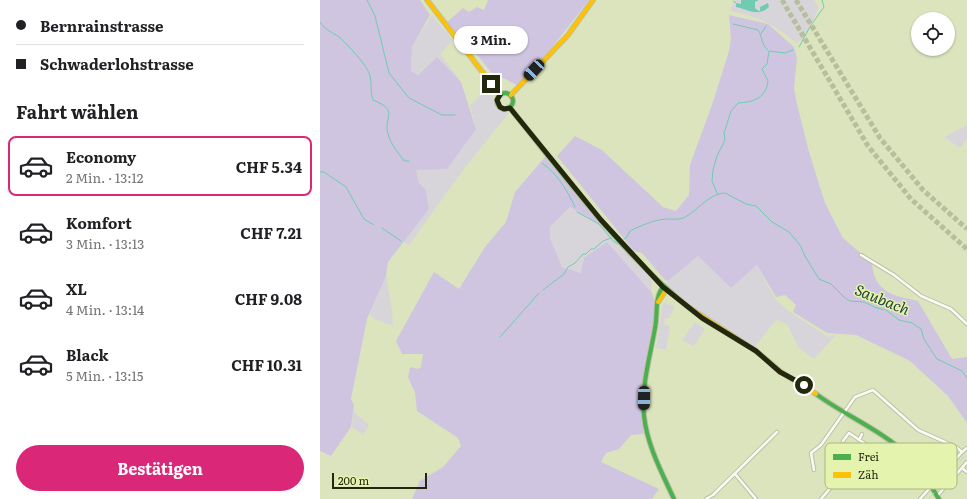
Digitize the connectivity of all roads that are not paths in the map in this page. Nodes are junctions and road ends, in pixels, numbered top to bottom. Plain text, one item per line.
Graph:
1 (427, 0) edge
2 (593, 0) edge
3 (500, 95) junction
4 (511, 95) junction
5 (510, 108) junction
6 (861, 255) dead end
7 (664, 289) junction
8 (967, 324) edge
9 (844, 413) junction
10 (777, 432) dead end
11 (862, 434) dead end
12 (859, 440) junction
13 (843, 441) dead end
14 (864, 443) edge
15 (894, 443) edge
16 (947, 443) edge
17 (957, 448) edge
18 (967, 448) edge
19 (962, 452) junction
20 (957, 458) edge
21 (967, 462) edge
22 (962, 468) junction
23 (814, 470) dead end
24 (967, 472) edge
25 (735, 474) junction
26 (957, 474) edge
27 (830, 489) edge
28 (929, 489) edge
29 (931, 489) edge
30 (945, 489) edge
31 (713, 495) junction
32 (938, 498) edge
33 (674, 499) edge
34 (706, 499) edge
35 (716, 499) edge
36 (756, 499) edge
37 (821, 499) edge
38 (920, 499) edge

1 - 3 main road
2 - 4 main road
3 - 4 main road
3 - 5 main road
4 - 5 main road
5 - 7 main road
6 - 8 street
7 - 9 main road
7 - 33 main road
9 - 15 main road
9 - 16 street
9 - 23 street
10 - 25 street
11 - 12 street
12 - 13 street
12 - 14 street
17 - 19 street
18 - 19 street
19 - 20 street
21 - 22 street
22 - 24 street
22 - 26 street
25 - 31 street
25 - 36 street
27 - 37 street
28 - 38 street
29 - 32 main road
30 - 32 street
31 - 34 street
31 - 35 street

